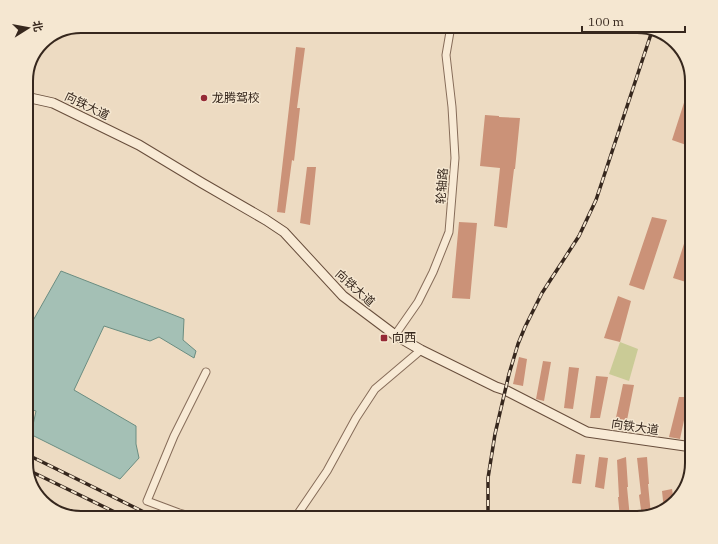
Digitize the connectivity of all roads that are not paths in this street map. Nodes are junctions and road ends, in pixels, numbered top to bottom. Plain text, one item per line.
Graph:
1 (450, 33) edge
2 (33, 99) edge
3 (395, 335) junction
4 (421, 350) junction
5 (206, 372) dead end
6 (685, 446) edge
7 (174, 511) edge
8 (300, 511) edge

1 - 3 street, 轮轴路
2 - 3 street, 向铁大道
3 - 4 street, 向铁大道
4 - 6 street, 向铁大道
4 - 8 street
5 - 7 street

